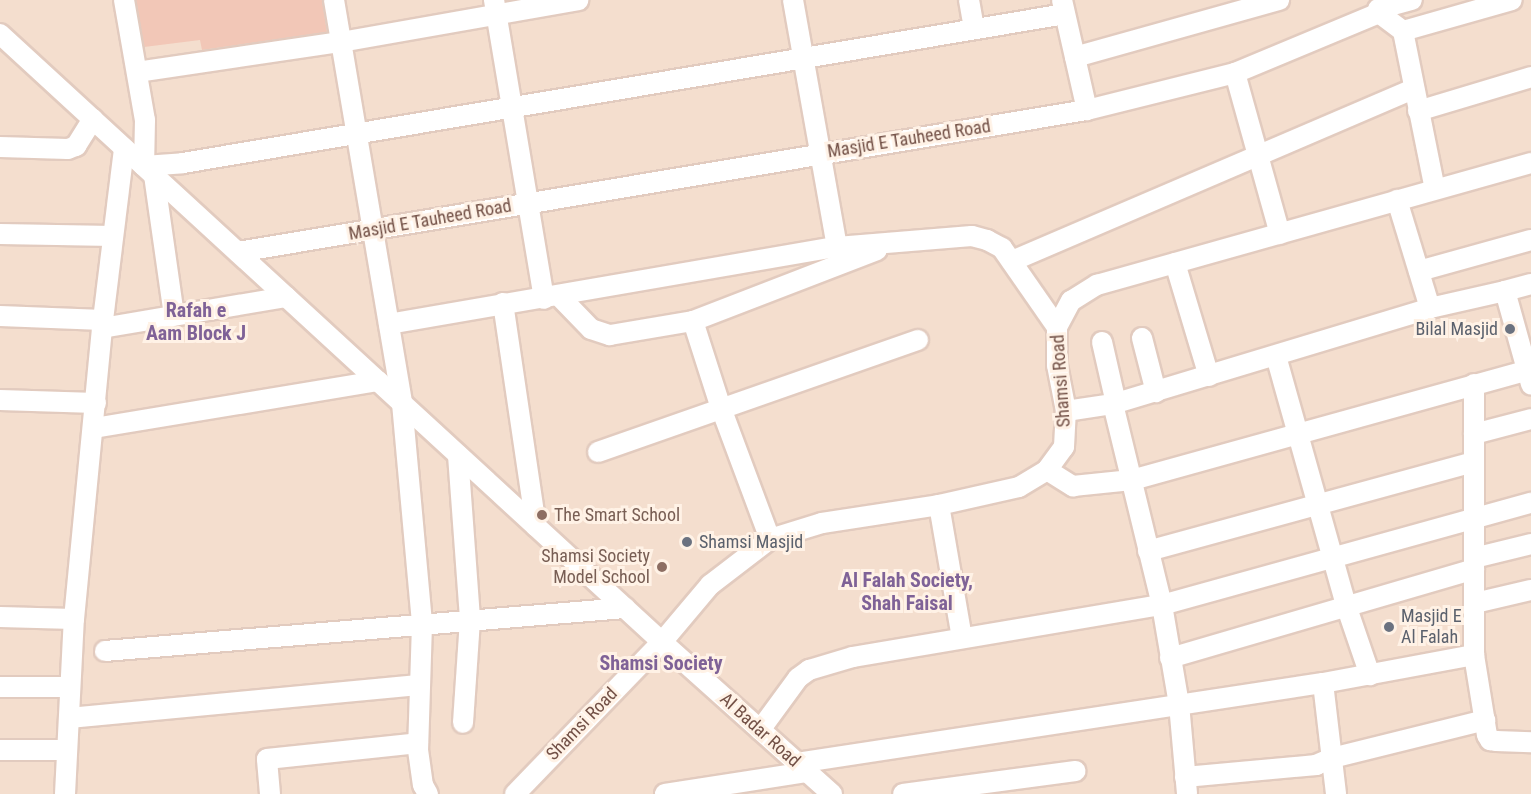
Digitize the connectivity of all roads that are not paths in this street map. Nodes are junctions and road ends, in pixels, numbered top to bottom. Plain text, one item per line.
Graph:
1 (124, 0) edge
2 (334, 0) edge
3 (578, 0) edge
4 (793, 0) edge
5 (969, 0) edge
6 (1278, 0) edge
7 (1412, 0) edge
8 (1512, 0) edge
9 (496, 7) edge
10 (1064, 7) edge
11 (1378, 7) edge
12 (974, 29) junction
13 (1403, 32) junction
14 (0, 34) edge
15 (341, 42) junction
16 (803, 57) junction
17 (1075, 57) junction
18 (137, 72) junction
19 (1235, 73) junction
20 (1531, 77) edge
21 (1414, 89) junction
22 (512, 107) junction
23 (1087, 110) junction
24 (1418, 111) junction
25 (93, 119) junction
26 (358, 134) junction
27 (0, 147) edge
28 (124, 148) junction
29 (821, 153) junction
30 (1257, 156) junction
31 (1531, 163) edge
32 (149, 171) junction
33 (1435, 189) junction
34 (1397, 200) junction
35 (528, 203) junction
36 (374, 230) junction
37 (0, 234) edge
38 (1280, 234) junction
39 (113, 237) junction
40 (1531, 240) edge
41 (896, 242) junction
42 (837, 247) junction
43 (238, 252) junction
44 (1012, 261) junction
45 (1175, 263) junction
46 (1419, 271) junction
47 (1531, 284) edge
48 (1505, 291) junction
49 (286, 297) junction
50 (552, 298) junction
51 (502, 303) junction
52 (1430, 309) junction
53 (0, 316) edge
54 (174, 316) junction
55 (693, 321) junction
56 (103, 324) junction
57 (389, 324) junction
58 (1057, 327) junction
59 (1142, 338) dead end
60 (918, 340) dead end
61 (1102, 342) dead end
62 (1276, 356) junction
63 (1530, 374) edge
64 (1209, 376) junction
65 (378, 381) junction
66 (1474, 384) junction
67 (1156, 392) junction
68 (0, 400) edge
69 (96, 403) junction
70 (402, 403) junction
71 (1115, 404) junction
72 (721, 408) junction
73 (1066, 411) junction
74 (1531, 419) edge
75 (94, 428) junction
76 (1474, 434) junction
77 (1297, 435) junction
78 (598, 452) dead end
79 (458, 455) junction
80 (1474, 462) junction
81 (1047, 470) junction
82 (1132, 480) junction
83 (1531, 503) edge
84 (939, 505) junction
85 (1317, 506) junction
86 (1474, 517) junction
87 (536, 526) junction
88 (770, 539) junction
89 (1531, 544) edge
90 (1148, 551) junction
91 (1332, 557) junction
92 (1474, 564) junction
93 (1531, 590) edge
94 (1474, 603) junction
95 (1162, 605) junction
96 (625, 608) junction
97 (1347, 608) junction
98 (0, 617) edge
99 (74, 619) junction
100 (470, 620) junction
101 (422, 624) junction
102 (962, 638) junction
103 (662, 642) junction
104 (105, 651) dead end
105 (1474, 655) junction
106 (1170, 658) junction
107 (1370, 675) junction
108 (1323, 683) junction
109 (418, 685) junction
110 (0, 687) edge
111 (70, 687) junction
112 (1179, 704) junction
113 (69, 718) junction
114 (1485, 720) junction
115 (463, 723) dead end
116 (760, 730) junction
117 (1531, 742) edge
118 (418, 743) junction
119 (0, 750) edge
120 (67, 750) junction
121 (1332, 758) junction
122 (802, 768) junction
123 (1075, 771) dead end
124 (1186, 786) edge
125 (750, 788) edge
126 (421, 791) edge
127 (265, 793) edge
128 (65, 794) edge
129 (515, 794) edge
130 (665, 794) edge
131 (832, 794) edge
132 (903, 794) edge
133 (1336, 794) edge

1 - 18 street
2 - 15 street
3 - 9 street
4 - 16 street
5 - 12 street
6 - 17 street
7 - 11 street, Masjid E Tauheed Road
8 - 13 street
9 - 15 street
9 - 22 street
10 - 12 street
10 - 17 street
11 - 13 street
11 - 19 street, Masjid E Tauheed Road
12 - 16 street
13 - 21 street
14 - 25 street, Al Badar Road
15 - 18 street
15 - 26 street
16 - 22 street
16 - 29 street
17 - 23 street
18 - 32 street
19 - 23 street, Masjid E Tauheed Road
19 - 30 street
20 - 24 street
21 - 24 street
21 - 30 street
22 - 26 street
22 - 35 street
23 - 29 street, Masjid E Tauheed Road
24 - 33 street
25 - 27 street
25 - 28 street, Al Badar Road
26 - 32 street
26 - 36 street
28 - 32 street, Al Badar Road
28 - 39 street
29 - 35 street, Masjid E Tauheed Road
29 - 42 street
30 - 38 street
30 - 44 street
31 - 33 street, Shamsi Road
32 - 43 street, Al Badar Road
32 - 54 street
33 - 34 street, Shamsi Road
34 - 38 street, Shamsi Road
34 - 46 street
35 - 36 street, Masjid E Tauheed Road
35 - 50 street
36 - 43 street, Masjid E Tauheed Road
36 - 57 street
37 - 39 street
38 - 45 street, Shamsi Road
39 - 56 street
40 - 46 street
41 - 42 street
41 - 44 street
41 - 55 street
42 - 50 street
43 - 49 street, Al Badar Road
44 - 58 street
45 - 58 street, Shamsi Road
45 - 64 street
46 - 52 street
47 - 48 street
48 - 52 street
48 - 63 street
49 - 54 street
49 - 65 street, Al Badar Road
50 - 51 street
50 - 55 street
51 - 57 street
51 - 87 street
52 - 62 street
53 - 56 street
54 - 56 street
55 - 72 street
56 - 69 street
57 - 70 street
58 - 73 street, Shamsi Road
59 - 67 street
60 - 72 street
61 - 71 street
62 - 64 street
62 - 77 street
63 - 66 street
64 - 67 street
65 - 70 street, Al Badar Road
65 - 75 street
66 - 76 street
66 - 77 street
67 - 71 street
68 - 69 street
69 - 75 street
70 - 79 street, Al Badar Road
70 - 101 street
71 - 73 street
71 - 82 street
72 - 78 street
72 - 88 street
73 - 81 street, Shamsi Road
74 - 76 street
75 - 99 street
76 - 80 street
77 - 82 street
77 - 85 street
79 - 87 street, Al Badar Road
79 - 100 street
80 - 85 street
80 - 86 street
81 - 82 street
81 - 84 street, Shamsi Road
82 - 90 street
83 - 86 street
84 - 88 street, Shamsi Road
84 - 102 street
85 - 90 street
85 - 91 street
86 - 91 street
86 - 92 street
87 - 96 street, Al Badar Road
88 - 103 street, Shamsi Road
89 - 92 street
90 - 95 street
91 - 95 street
91 - 97 street
92 - 94 street
92 - 97 street
93 - 94 street
94 - 105 street
95 - 102 street
95 - 106 street
96 - 100 street
96 - 103 street, Al Badar Road
97 - 106 street
97 - 107 street
98 - 99 street
99 - 111 street
100 - 101 street
100 - 115 street
101 - 104 street
101 - 109 street
102 - 116 street
103 - 116 street, Al Badar Road
103 - 129 street, Shamsi Road
105 - 107 street
105 - 114 street
106 - 112 street
107 - 108 street
108 - 112 street
108 - 121 street
109 - 113 street
109 - 118 street
110 - 111 street
111 - 113 street
112 - 122 street
112 - 124 street
113 - 120 street
114 - 117 street
114 - 121 street
116 - 122 street, Al Badar Road
118 - 126 street
118 - 127 street
119 - 120 street
120 - 128 street
121 - 124 street
121 - 133 street
122 - 125 street
122 - 131 street, Al Badar Road
123 - 132 street
125 - 130 street

